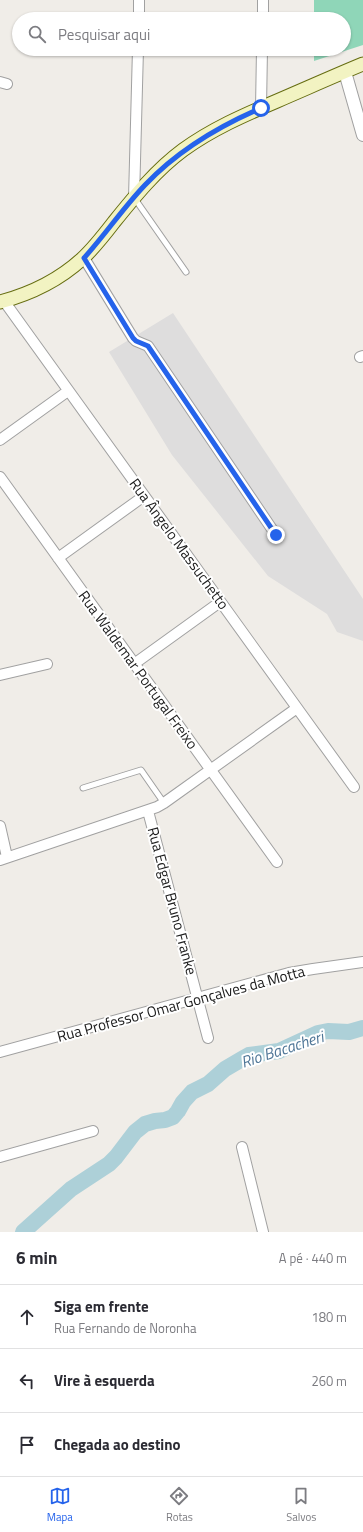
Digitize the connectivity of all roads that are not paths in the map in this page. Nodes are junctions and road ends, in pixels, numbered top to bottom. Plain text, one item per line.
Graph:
1 (140, 0) edge
2 (263, 0) edge
3 (139, 12) edge
4 (263, 12) edge
5 (138, 56) edge
6 (262, 56) edge
7 (363, 64) edge
8 (345, 72) junction
9 (261, 108) junction
10 (363, 135) edge
11 (134, 198) junction
12 (84, 258) junction
13 (186, 272) dead end
14 (2, 302) edge
15 (68, 391) junction
16 (0, 440) edge
17 (0, 477) edge
18 (144, 496) junction
19 (276, 535) dead end
20 (58, 558) junction
21 (220, 602) junction
22 (47, 664) dead end
23 (134, 664) junction
24 (0, 675) edge
25 (297, 708) junction
26 (211, 770) junction
27 (354, 787) dead end
28 (83, 788) dead end
29 (164, 804) junction
30 (148, 811) junction
31 (0, 826) edge
32 (4, 858) edge
33 (277, 862) dead end
34 (363, 962) edge
35 (198, 998) junction
36 (208, 1038) dead end
37 (0, 1052) edge
38 (93, 1131) dead end
39 (242, 1147) dead end
40 (0, 1157) edge
41 (263, 1232) edge

1 - 3 street
2 - 4 street
5 - 11 street
6 - 9 street
7 - 8 main road
8 - 9 main road
8 - 10 street
9 - 11 main road
11 - 12 main road
11 - 13 lane
12 - 14 main road
12 - 19 street
14 - 15 street, Rua Ângelo Massuchetto
15 - 16 street
15 - 18 street, Rua Ângelo Massuchetto
17 - 20 street, Rua Waldemar Portugal Freixo
18 - 20 street
18 - 21 street, Rua Ângelo Massuchetto
20 - 23 street, Rua Waldemar Portugal Freixo
21 - 23 street
21 - 25 street, Rua Ângelo Massuchetto
22 - 24 street
23 - 26 street, Rua Waldemar Portugal Freixo
25 - 26 street
25 - 27 street, Rua Ângelo Massuchetto
26 - 29 street
26 - 33 street, Rua Waldemar Portugal Freixo
28 - 29 lane
29 - 30 street
30 - 32 street
30 - 35 street, Rua Edgar Bruno Franke
31 - 32 street
34 - 35 street, Rua Professor Omar Gonçalves da Motta
35 - 36 street, Rua Edgar Bruno Franke
35 - 37 street, Rua Professor Omar Gonçalves da Motta
38 - 40 street
39 - 41 street

